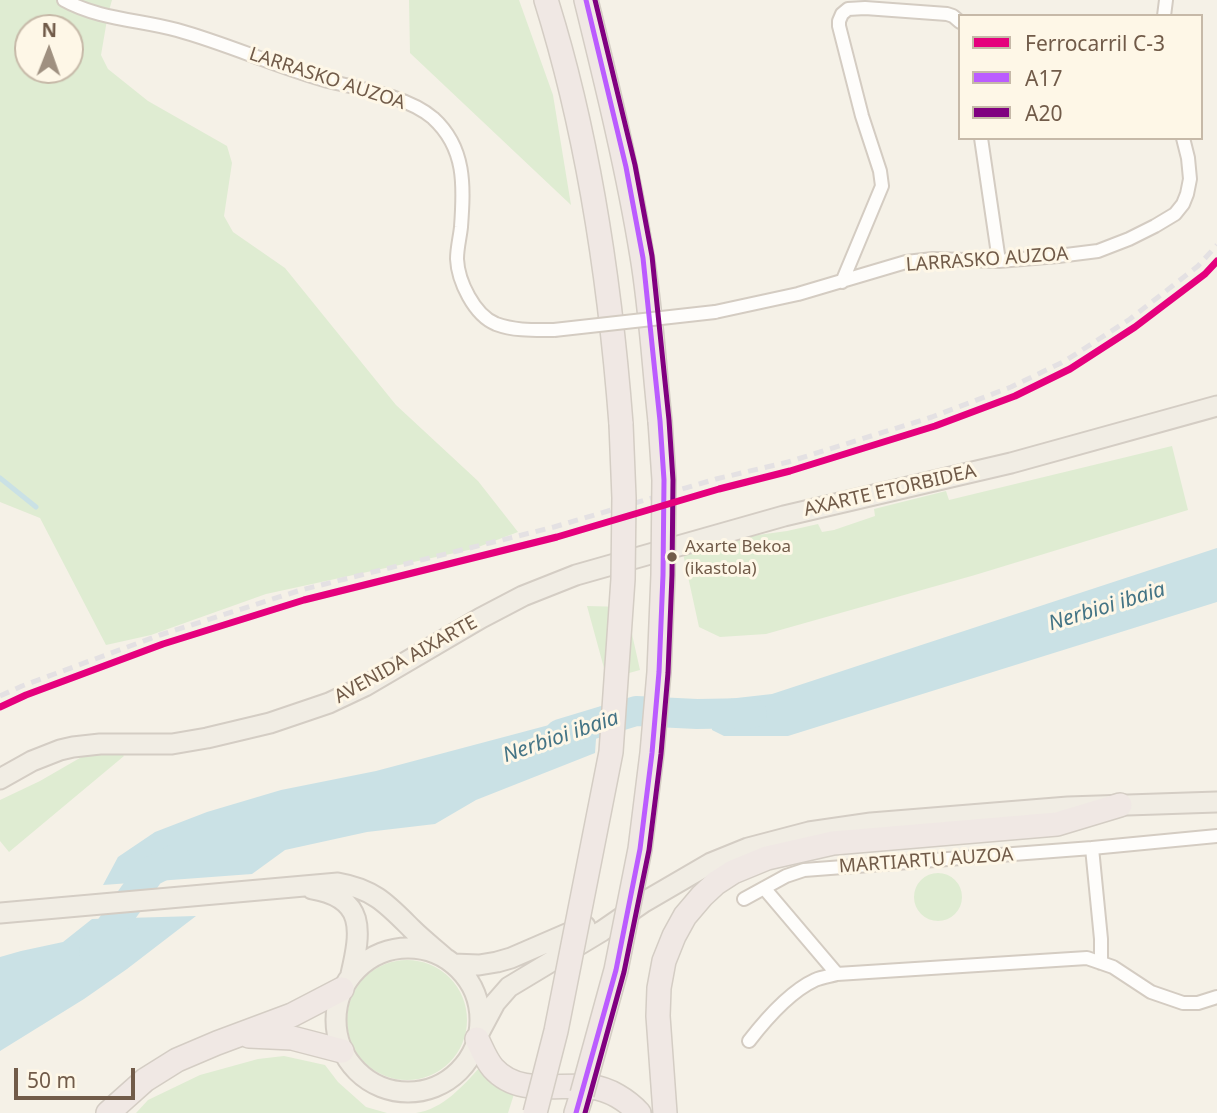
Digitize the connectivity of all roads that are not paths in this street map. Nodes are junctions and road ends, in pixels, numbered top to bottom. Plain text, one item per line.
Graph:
1 (64, 0) edge
2 (546, 0) edge
3 (586, 0) edge
4 (958, 20) edge
5 (981, 140) edge
6 (1184, 140) edge
7 (999, 261) junction
8 (842, 282) junction
9 (1217, 394) edge
10 (1210, 407) edge
11 (564, 580) joint
12 (0, 779) edge
13 (1217, 802) edge
14 (1120, 805) junction
15 (1217, 836) edge
16 (1092, 848) junction
17 (293, 887) junction
18 (764, 888) junction
19 (744, 899) dead end
20 (644, 902) junction
21 (0, 913) edge
22 (450, 961) junction
23 (1101, 963) junction
24 (837, 974) junction
25 (347, 981) junction
26 (1217, 997) edge
27 (556, 1031) junction
28 (239, 1036) junction
29 (478, 1036) junction
30 (749, 1041) dead end
31 (342, 1051) junction
32 (580, 1107) edge
33 (108, 1113) edge
34 (523, 1113) edge
35 (535, 1113) edge
36 (639, 1113) edge
37 (665, 1113) edge

1 - 8 street, LARRASKO AUZOA, bridge
2 - 27 highway, bridge
3 - 32 highway, bridge
4 - 8 street
5 - 7 street
6 - 7 street, LARRASKO AUZOA
7 - 8 street, LARRASKO AUZOA
9 - 10 main road
10 - 11 main road, AXARTE ETORBIDEA
11 - 12 main road, AVENIDA AIXARTE
13 - 14 main road
14 - 20 main road
14 - 37 highway
15 - 16 street, MARTIARTU AUZOA
16 - 18 street, MARTIARTU AUZOA
16 - 23 street
17 - 21 main road
17 - 22 main road
17 - 25 main road
18 - 19 street, MARTIARTU AUZOA
18 - 24 street
20 - 22 main road
20 - 29 main road
22 - 25 main road
22 - 29 main road
23 - 24 street
23 - 26 street
24 - 30 street
25 - 28 highway
25 - 31 main road
27 - 34 highway, bridge
27 - 35 highway, bridge
28 - 31 highway
28 - 33 highway
29 - 31 main road
29 - 36 highway

